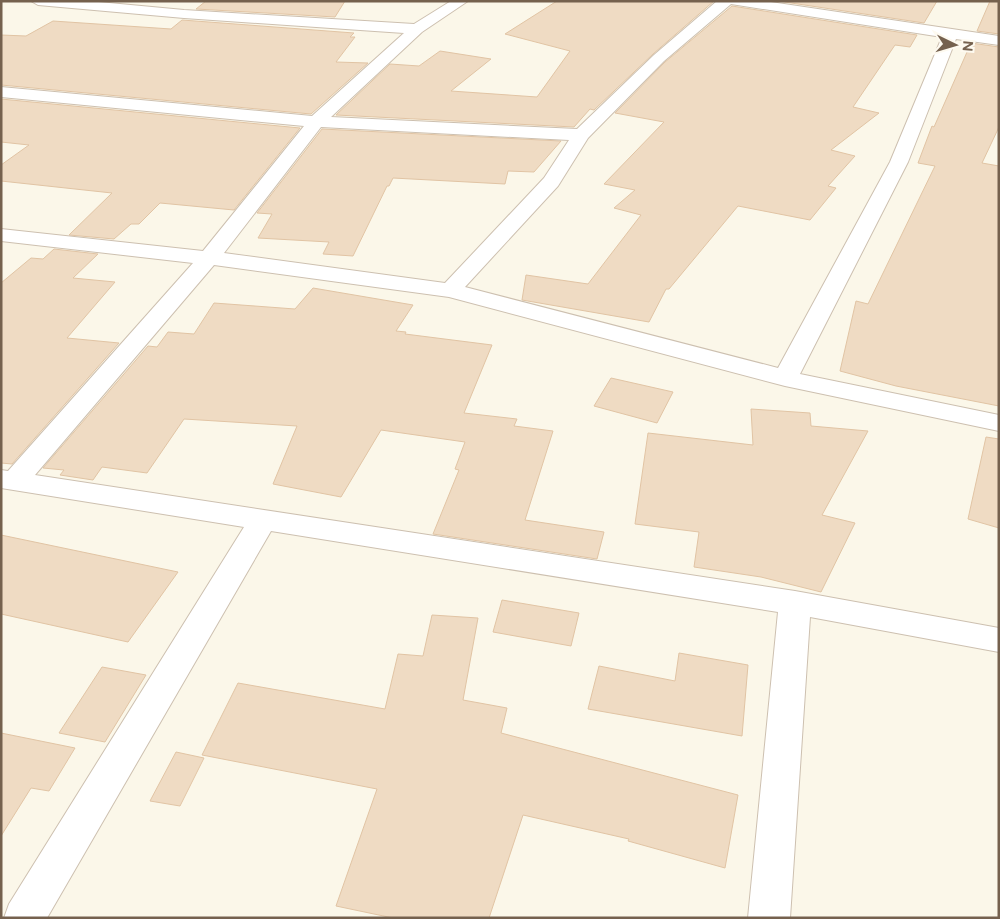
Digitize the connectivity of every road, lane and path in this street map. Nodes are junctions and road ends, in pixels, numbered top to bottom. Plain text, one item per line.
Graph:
1 (38, 1) edge
2 (461, 1) edge
3 (726, 1) edge
4 (735, 1) edge
5 (416, 29) junction
6 (950, 35) junction
7 (999, 41) edge
8 (1, 92) edge
9 (316, 122) junction
10 (581, 136) junction
11 (1, 235) edge
12 (209, 258) junction
13 (450, 290) junction
14 (785, 378) junction
15 (999, 423) edge
16 (8, 480) edge
17 (262, 521) junction
18 (795, 604) junction
19 (999, 640) edge
20 (24, 918) edge
21 (769, 918) edge

1 - 5 street
2 - 5 street
3 - 10 street
4 - 6 street
5 - 9 street
6 - 7 street
6 - 14 street
8 - 9 street
9 - 10 street
9 - 12 street
10 - 13 street
11 - 12 street
12 - 13 street
12 - 16 street
13 - 14 street
14 - 15 street
16 - 17 street
17 - 18 street
17 - 20 street
18 - 19 street
18 - 21 street

